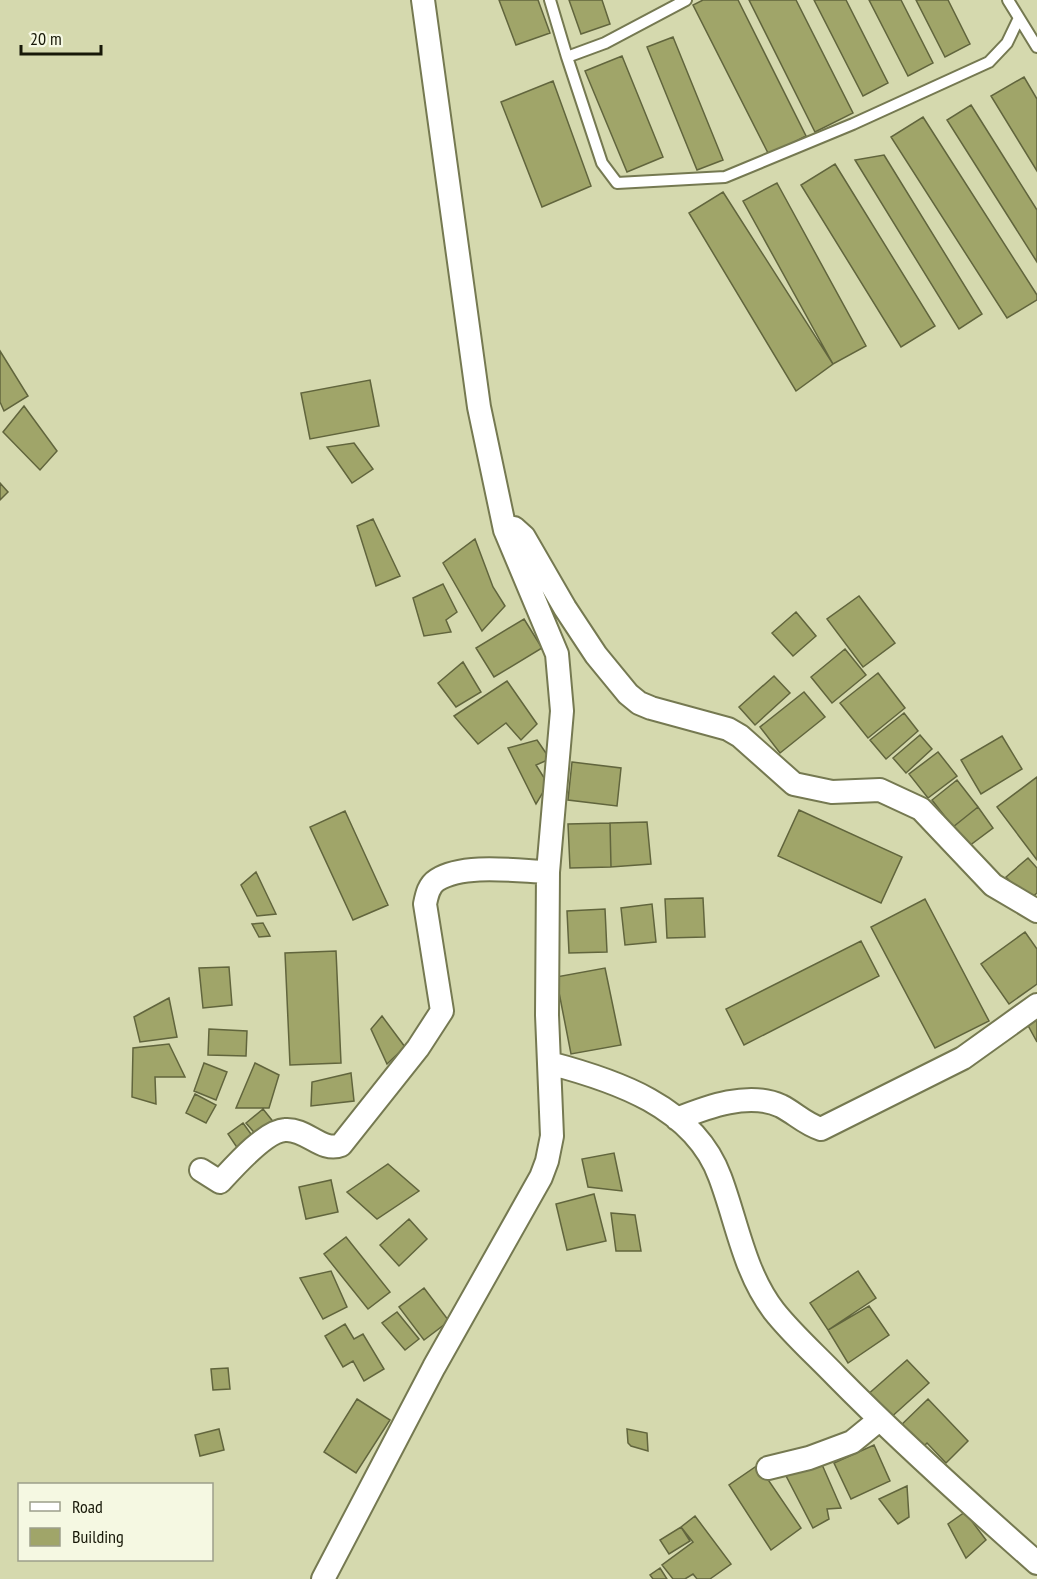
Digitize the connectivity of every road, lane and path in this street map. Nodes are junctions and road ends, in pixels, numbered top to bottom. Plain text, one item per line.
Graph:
1 (423, 0) edge
2 (550, 0) edge
3 (686, 0) edge
4 (1008, 0) edge
5 (1019, 18) junction
6 (1037, 47) edge
7 (567, 57) junction
8 (505, 530) junction
9 (548, 872) junction
10 (1037, 911) edge
11 (1037, 1005) edge
12 (549, 1064) junction
13 (677, 1119) junction
14 (201, 1170) dead end
15 (879, 1420) junction
16 (768, 1468) dead end
17 (1037, 1563) edge
18 (323, 1579) edge

1 - 8 street
2 - 7 lane
3 - 7 lane
4 - 5 lane
5 - 6 lane
5 - 7 lane
8 - 9 street
8 - 10 street
9 - 12 street
9 - 14 street
11 - 13 street
12 - 13 street
12 - 18 street
13 - 15 street
15 - 16 street
15 - 17 street

